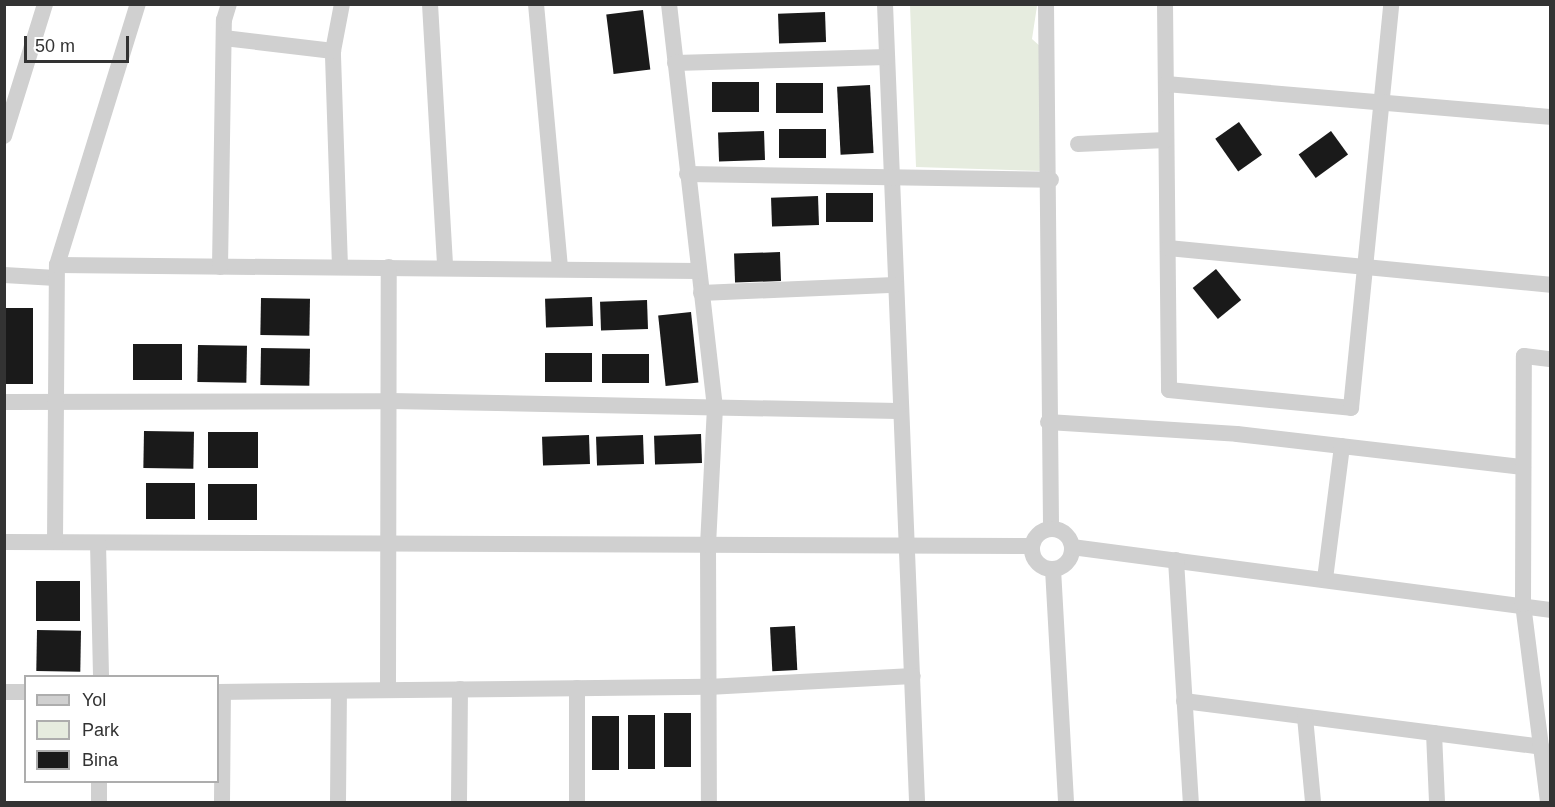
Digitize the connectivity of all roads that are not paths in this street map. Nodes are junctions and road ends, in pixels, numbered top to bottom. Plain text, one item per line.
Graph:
1 (45, 4) edge
2 (138, 4) edge
3 (229, 4) edge
4 (342, 4) edge
5 (430, 4) edge
6 (536, 4) edge
7 (669, 4) edge
8 (885, 4) edge
9 (1046, 4) edge
10 (1165, 4) edge
11 (1391, 4) edge
12 (224, 38) junction
13 (333, 51) junction
14 (887, 57) junction
15 (675, 63) junction
16 (1166, 84) junction
17 (1382, 103) junction
18 (1551, 117) edge
19 (4, 136) edge
20 (1166, 140) junction
21 (1078, 144) dead end
22 (687, 174) junction
23 (893, 176) junction
24 (1051, 180) junction
25 (1168, 248) junction
26 (1366, 265) junction
27 (560, 266) junction
28 (220, 267) junction
29 (340, 267) junction
30 (389, 267) junction
31 (445, 267) junction
32 (698, 271) junction
33 (57, 272) junction
34 (4, 275) edge
35 (895, 285) junction
36 (1551, 285) edge
37 (701, 293) junction
38 (1551, 359) edge
39 (54, 400) junction
40 (390, 401) junction
41 (4, 402) edge
42 (715, 407) junction
43 (898, 411) junction
44 (1048, 422) junction
45 (1342, 446) junction
46 (1523, 467) junction
47 (1051, 529) junction
48 (4, 542) edge
49 (55, 542) junction
50 (391, 542) junction
51 (98, 543) junction
52 (708, 543) junction
53 (907, 544) junction
54 (1032, 546) junction
55 (1072, 547) junction
56 (1176, 560) junction
57 (1053, 569) junction
58 (1325, 579) junction
59 (1523, 604) junction
60 (1551, 610) edge
61 (100, 675) edge
62 (913, 676) junction
63 (708, 687) junction
64 (577, 688) junction
65 (459, 689) junction
66 (388, 690) junction
67 (4, 692) edge
68 (24, 692) edge
69 (220, 692) edge
70 (339, 692) junction
71 (1184, 701) junction
72 (1305, 717) junction
73 (1434, 733) junction
74 (1541, 747) junction
75 (99, 783) edge
76 (99, 802) edge
77 (222, 802) edge
78 (338, 802) edge
79 (459, 802) edge
80 (577, 802) edge
81 (709, 802) edge
82 (917, 802) edge
83 (1066, 802) edge
84 (1191, 802) edge
85 (1312, 802) edge
86 (1437, 802) edge
87 (1548, 802) edge

1 - 19 street
2 - 33 street
3 - 12 street
4 - 13 street
5 - 31 street
6 - 27 street
7 - 15 street
8 - 14 street
9 - 24 street
10 - 16 street
11 - 17 street
12 - 13 street
12 - 28 street
13 - 29 street
14 - 15 street
14 - 23 street
15 - 22 street
16 - 17 street
16 - 20 street
17 - 18 street
17 - 26 street
20 - 21 street
20 - 25 street
22 - 23 street
22 - 32 street
23 - 24 street
23 - 35 street
24 - 44 street
25 - 26 street
25 - 26 street
26 - 36 street
27 - 31 street
27 - 32 street
28 - 29 street
28 - 33 street
29 - 30 street
30 - 31 street
30 - 40 street
32 - 37 street
33 - 34 street
33 - 39 street
35 - 37 street
35 - 43 street
37 - 42 street
38 - 46 street
39 - 40 street
39 - 41 street
39 - 49 street
40 - 42 street
40 - 50 street
42 - 43 street
42 - 52 street
43 - 53 street
44 - 45 street
44 - 47 street
45 - 46 street
45 - 58 street
46 - 59 street
47 - 54 street
47 - 55 street
48 - 49 street
49 - 51 street
50 - 51 street
50 - 52 street
50 - 66 street
51 - 61 street
52 - 53 street
52 - 63 street
53 - 54 street
53 - 62 street
54 - 57 street
55 - 56 street
55 - 57 street
56 - 58 street
56 - 71 street
57 - 83 street
58 - 59 street
59 - 60 street
59 - 74 street
62 - 63 street
62 - 82 street
63 - 64 street
63 - 81 street
64 - 65 street
64 - 80 street
65 - 66 street
65 - 79 street
66 - 70 street
67 - 68 street
69 - 70 street
69 - 77 street
70 - 78 street
71 - 72 street
71 - 84 street
72 - 73 street
72 - 85 street
73 - 74 street
73 - 86 street
74 - 87 street
75 - 76 street

